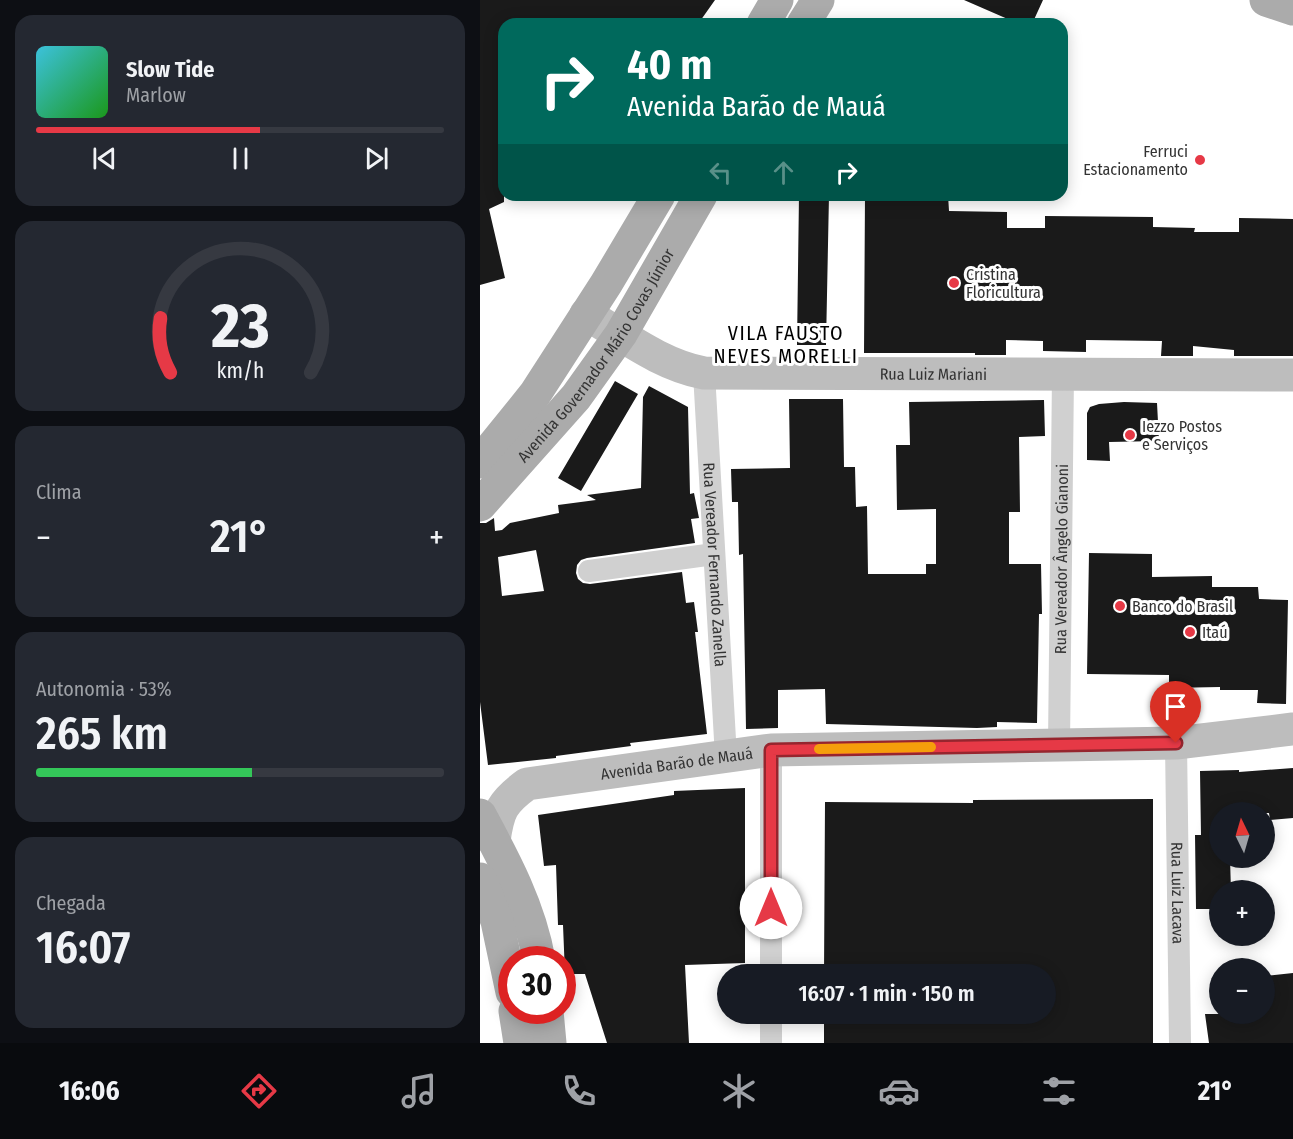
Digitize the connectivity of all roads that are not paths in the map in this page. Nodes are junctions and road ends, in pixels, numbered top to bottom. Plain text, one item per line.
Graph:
1 (777, 0) edge
2 (818, 0) edge
3 (1266, 0) edge
4 (1293, 9) edge
5 (766, 18) edge
6 (807, 18) edge
7 (655, 201) edge
8 (698, 201) edge
9 (586, 314) junction
10 (621, 334) junction
11 (704, 373) junction
12 (1063, 374) junction
13 (1293, 375) edge
14 (480, 462) edge
15 (480, 505) edge
16 (714, 554) junction
17 (589, 571) dead end
18 (1293, 729) edge
19 (1176, 743) junction
20 (1059, 745) junction
21 (771, 750) junction
22 (726, 757) junction
23 (487, 828) edge
24 (480, 879) edge
25 (502, 946) edge
26 (537, 946) edge
27 (771, 964) edge
28 (518, 1024) edge
29 (549, 1024) edge
30 (553, 1024) edge
31 (771, 1024) edge
32 (520, 1043) edge
33 (550, 1043) edge
34 (561, 1043) edge
35 (771, 1043) edge
36 (1180, 1043) edge

1 - 5 main road
2 - 6 main road
3 - 4 main road
7 - 9 main road, Avenida Governador Mário Covas Júnior
8 - 10 main road, Avenida Governador Mário Covas Júnior
9 - 10 main road, Rua Luiz Mariani
9 - 14 main road, Avenida Governador Mário Covas Júnior
10 - 11 main road, Rua Luiz Mariani
10 - 15 main road, Avenida Governador Mário Covas Júnior
11 - 12 main road, Rua Luiz Mariani
11 - 16 street, Rua Vereador Fernando Zanella
12 - 13 main road, Rua Luiz Mariani
12 - 20 street, Rua Vereador Ângelo Gianoni
16 - 17 street
16 - 22 street, Rua Vereador Fernando Zanella
18 - 19 main road, Avenida Barão de Mauá
19 - 20 main road, Avenida Barão de Mauá
19 - 36 street, Rua Luiz Lacava
20 - 21 main road, Avenida Barão de Mauá
21 - 22 main road, Avenida Barão de Mauá
21 - 27 street
22 - 23 main road, Avenida Barão de Mauá
23 - 26 main road
24 - 25 main road
28 - 32 main road
29 - 33 main road
30 - 34 main road
31 - 35 street

